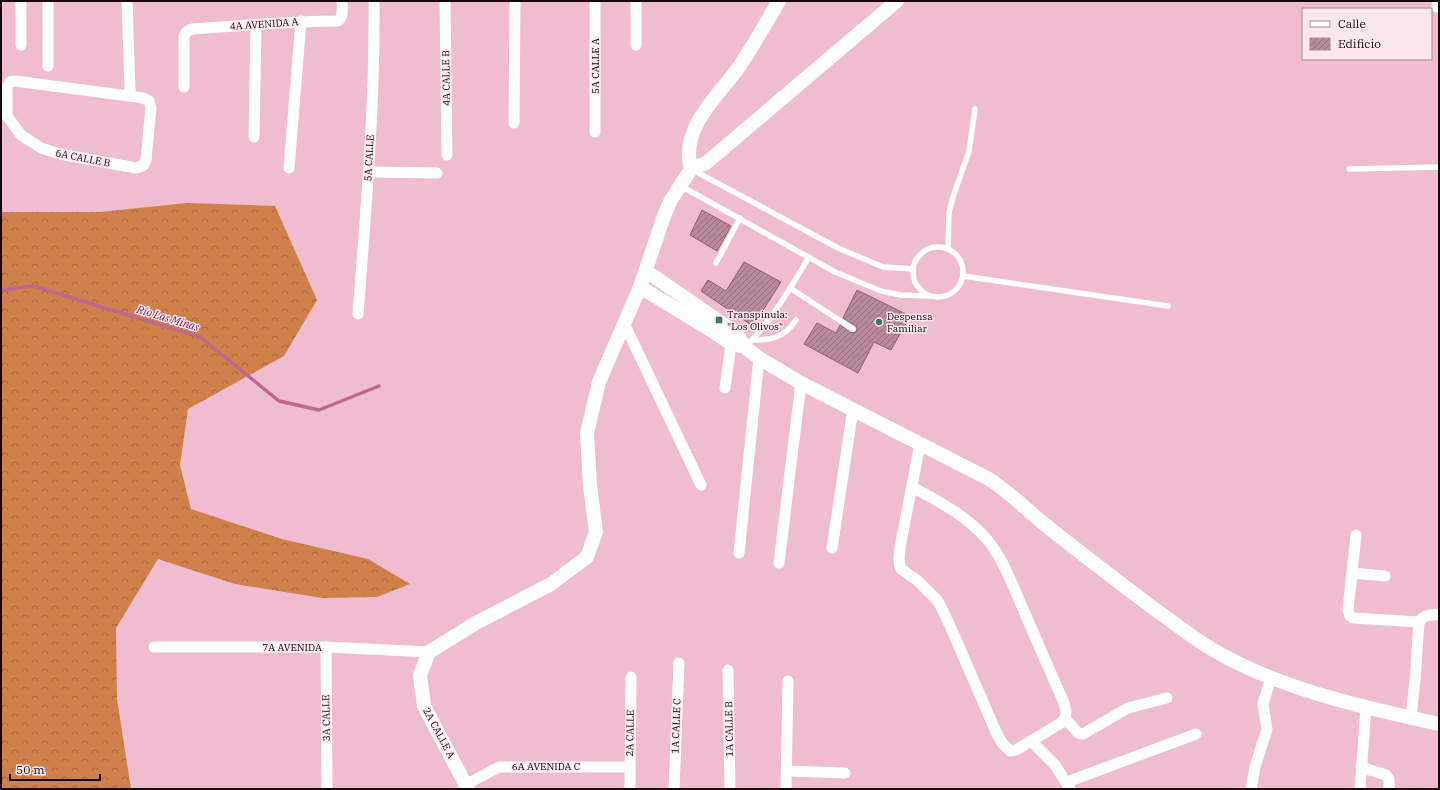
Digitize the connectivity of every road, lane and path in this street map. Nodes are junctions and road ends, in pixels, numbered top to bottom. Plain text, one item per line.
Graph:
1 (21, 1) edge
2 (48, 1) edge
3 (127, 1) edge
4 (342, 1) edge
5 (374, 1) edge
6 (445, 1) edge
7 (515, 1) edge
8 (595, 1) edge
9 (636, 1) edge
10 (779, 1) edge
11 (897, 1) edge
12 (301, 21) junction
13 (256, 24) junction
14 (21, 45) dead end
15 (636, 45) dead end
16 (48, 66) dead end
17 (184, 86) dead end
18 (128, 96) junction
19 (975, 109) dead end
20 (514, 123) dead end
21 (595, 132) dead end
22 (254, 137) dead end
23 (447, 155) dead end
24 (1439, 167) edge
25 (289, 168) dead end
26 (691, 169) junction
27 (1350, 169) dead end
28 (369, 172) junction
29 (436, 173) dead end
30 (679, 185) junction
31 (740, 218) junction
32 (948, 249) junction
33 (809, 257) junction
34 (716, 263) dead end
35 (913, 269) junction
36 (646, 271) junction
37 (963, 276) junction
38 (640, 287) junction
39 (790, 288) junction
40 (929, 296) junction
41 (661, 300) junction
42 (1168, 306) dead end
43 (631, 308) junction
44 (358, 314) dead end
45 (796, 320) dead end
46 (624, 323) junction
47 (853, 329) dead end
48 (731, 344) junction
49 (748, 344) junction
50 (759, 358) junction
51 (801, 383) junction
52 (724, 388) dead end
53 (853, 409) junction
54 (920, 444) junction
55 (701, 485) dead end
56 (912, 487) junction
57 (1356, 535) dead end
58 (832, 548) dead end
59 (739, 553) dead end
60 (780, 563) dead end
61 (1352, 573) junction
62 (1385, 576) dead end
63 (1439, 615) edge
64 (1419, 622) junction
65 (154, 647) dead end
66 (326, 647) junction
67 (429, 652) junction
68 (679, 663) dead end
69 (728, 670) dead end
70 (631, 677) dead end
71 (1271, 677) junction
72 (788, 681) dead end
73 (1167, 698) dead end
74 (1366, 707) junction
75 (1410, 717) junction
76 (1065, 718) junction
77 (1439, 724) edge
78 (1196, 734) dead end
79 (1032, 741) junction
80 (630, 767) junction
81 (1361, 767) junction
82 (787, 771) junction
83 (845, 773) dead end
84 (1068, 786) edge
85 (468, 787) edge
86 (327, 789) edge
87 (630, 789) edge
88 (674, 789) edge
89 (730, 789) edge
90 (786, 789) edge
91 (1251, 789) edge
92 (1360, 789) edge
93 (1389, 789) edge

1 - 14 street
2 - 16 street
3 - 18 street
4 - 12 street, 4A AVENIDA A
5 - 28 street, 5A CALLE
6 - 23 street, 4A CALLE B
7 - 20 street
8 - 21 street, 5A CALLE A
9 - 15 street
10 - 26 street
11 - 26 street
12 - 13 street, 4A AVENIDA A
12 - 25 street
13 - 17 street, 4A AVENIDA A
13 - 22 street
18 - 18 street, 6A CALLE B
19 - 32 lane
24 - 27 lane
26 - 30 street
26 - 35 lane
28 - 29 street
28 - 44 street, 5A CALLE
30 - 31 lane
30 - 36 street
31 - 33 lane
31 - 34 lane
32 - 35 lane
32 - 37 lane
33 - 39 lane
33 - 40 lane
35 - 40 lane
36 - 38 street
36 - 49 street
37 - 40 lane
37 - 42 lane
38 - 41 street
38 - 43 street
39 - 47 lane
39 - 49 lane
41 - 43 street
41 - 48 street
43 - 46 street
45 - 49 lane
46 - 55 street
46 - 67 street
48 - 49 street
48 - 52 street
49 - 50 street
50 - 51 street
50 - 59 street
51 - 53 street
51 - 60 street
53 - 54 street
53 - 58 street
54 - 56 street
54 - 71 street
56 - 76 street
56 - 79 street
57 - 61 street
61 - 62 street
61 - 64 street
63 - 64 street
64 - 75 street
65 - 66 street, 7A AVENIDA
66 - 67 street, 7A AVENIDA
66 - 86 street, 3A CALLE
67 - 85 street, 2A CALLE A
68 - 88 street, 1A CALLE C
69 - 89 street, 1A CALLE B
70 - 80 street, 2A CALLE
71 - 74 street
71 - 91 street
72 - 82 street
73 - 76 street
74 - 75 street
74 - 81 street
75 - 77 street
76 - 79 street
78 - 84 street
79 - 84 street
80 - 85 street, 6A AVENIDA C
80 - 87 street, 2A CALLE
81 - 92 street
81 - 93 street
82 - 83 street
82 - 90 street

